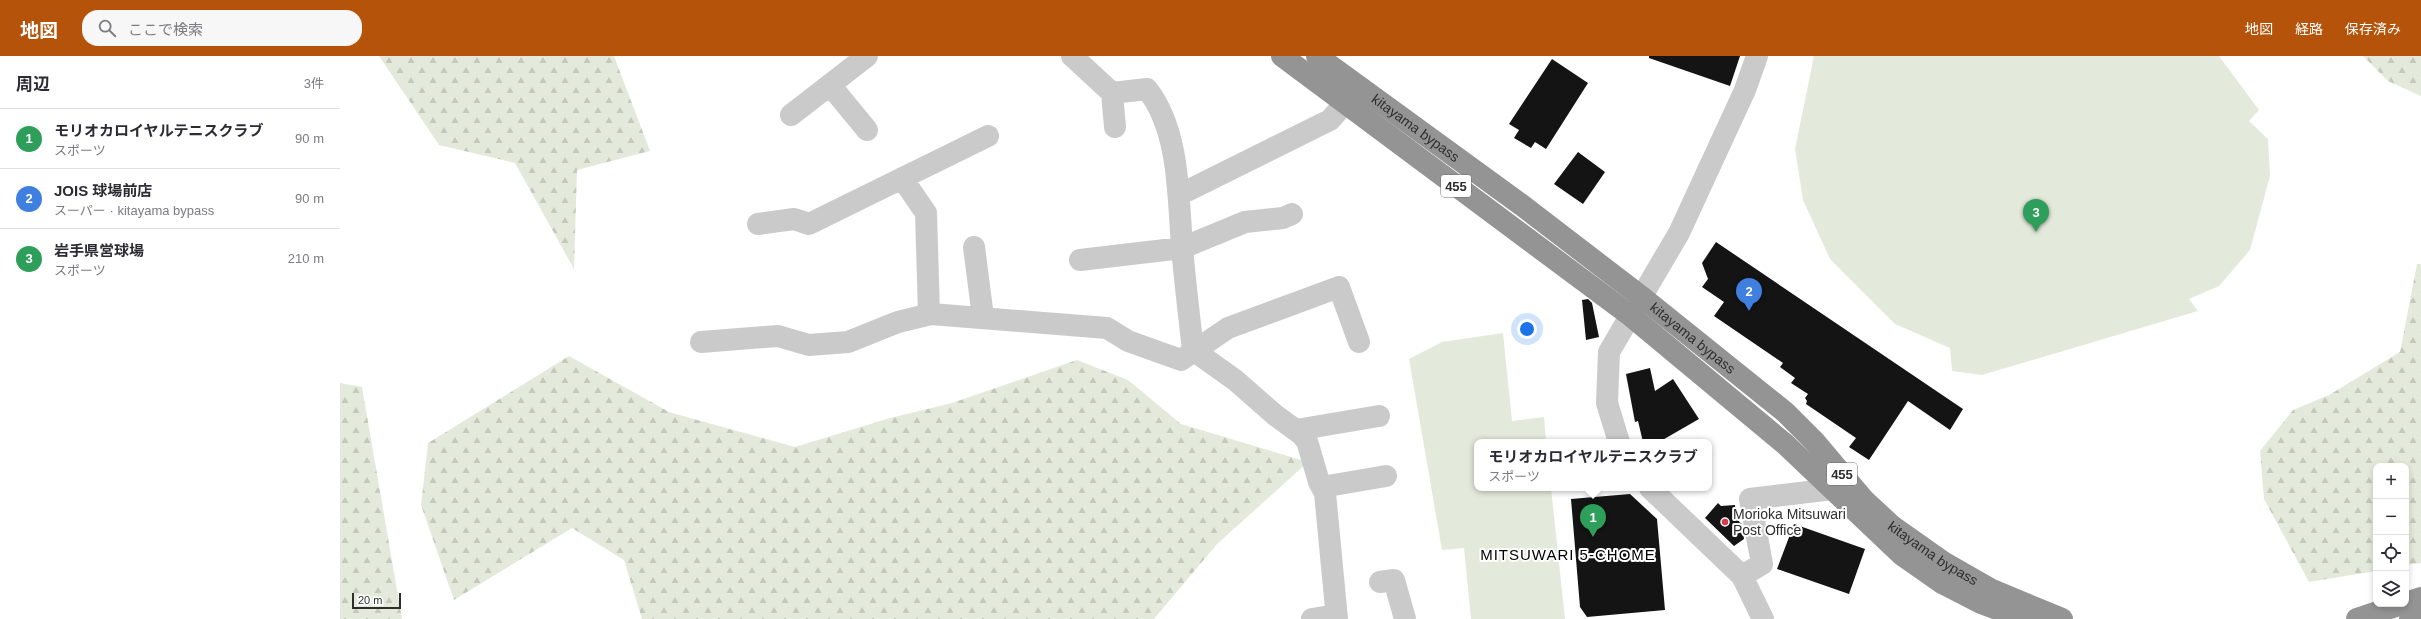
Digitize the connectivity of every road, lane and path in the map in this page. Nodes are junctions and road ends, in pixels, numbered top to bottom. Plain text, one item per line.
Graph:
1 (867, 56) edge
2 (1072, 56) edge
3 (1282, 56) edge
4 (1316, 56) edge
5 (1757, 56) edge
6 (830, 85) junction
7 (1112, 93) junction
8 (1345, 103) junction
9 (791, 115) dead end
10 (1115, 128) dead end
11 (867, 130) dead end
12 (988, 136) dead end
13 (902, 178) junction
14 (1178, 193) junction
15 (1292, 214) dead end
16 (758, 224) dead end
17 (974, 247) dead end
18 (1182, 248) junction
19 (1080, 260) dead end
20 (1642, 298) junction
21 (929, 314) junction
22 (1631, 316) junction
23 (983, 317) junction
24 (701, 342) dead end
25 (1360, 342) dead end
26 (1196, 352) junction
27 (1379, 416) dead end
28 (1296, 430) junction
29 (1619, 439) edge
30 (1386, 476) dead end
31 (1322, 487) junction
32 (1833, 489) junction
33 (1653, 491) edge
34 (1742, 576) junction
35 (1380, 582) dead end
36 (2421, 598) edge
37 (2409, 602) edge
38 (2393, 607) edge
39 (2421, 614) edge
40 (1336, 617) edge
41 (1312, 619) edge
42 (1405, 619) edge
43 (1763, 619) edge
44 (2024, 619) edge
45 (2062, 619) edge
46 (2357, 619) edge
47 (2410, 619) edge

1 - 6 street
2 - 7 street
3 - 8 highway, kitayama bypass / 455
4 - 20 highway, kitayama bypass / 455
5 - 20 street
6 - 9 street
6 - 11 street
7 - 10 street
7 - 14 street
8 - 14 street
8 - 22 highway, kitayama bypass / 455
12 - 13 street
13 - 16 street
13 - 21 street
14 - 18 street
15 - 18 street
17 - 23 street
18 - 19 street
18 - 26 street
20 - 22 street
20 - 45 highway, kitayama bypass / 455
21 - 23 street
21 - 24 street
22 - 29 street
22 - 32 highway, kitayama bypass / 455
23 - 26 street
25 - 26 street
26 - 28 street
27 - 28 street
28 - 31 street
30 - 31 street
31 - 40 street
32 - 34 street
32 - 44 highway, kitayama bypass / 455
33 - 34 street
34 - 43 street
35 - 42 street
36 - 37 highway
38 - 46 highway
39 - 47 highway
40 - 41 street

